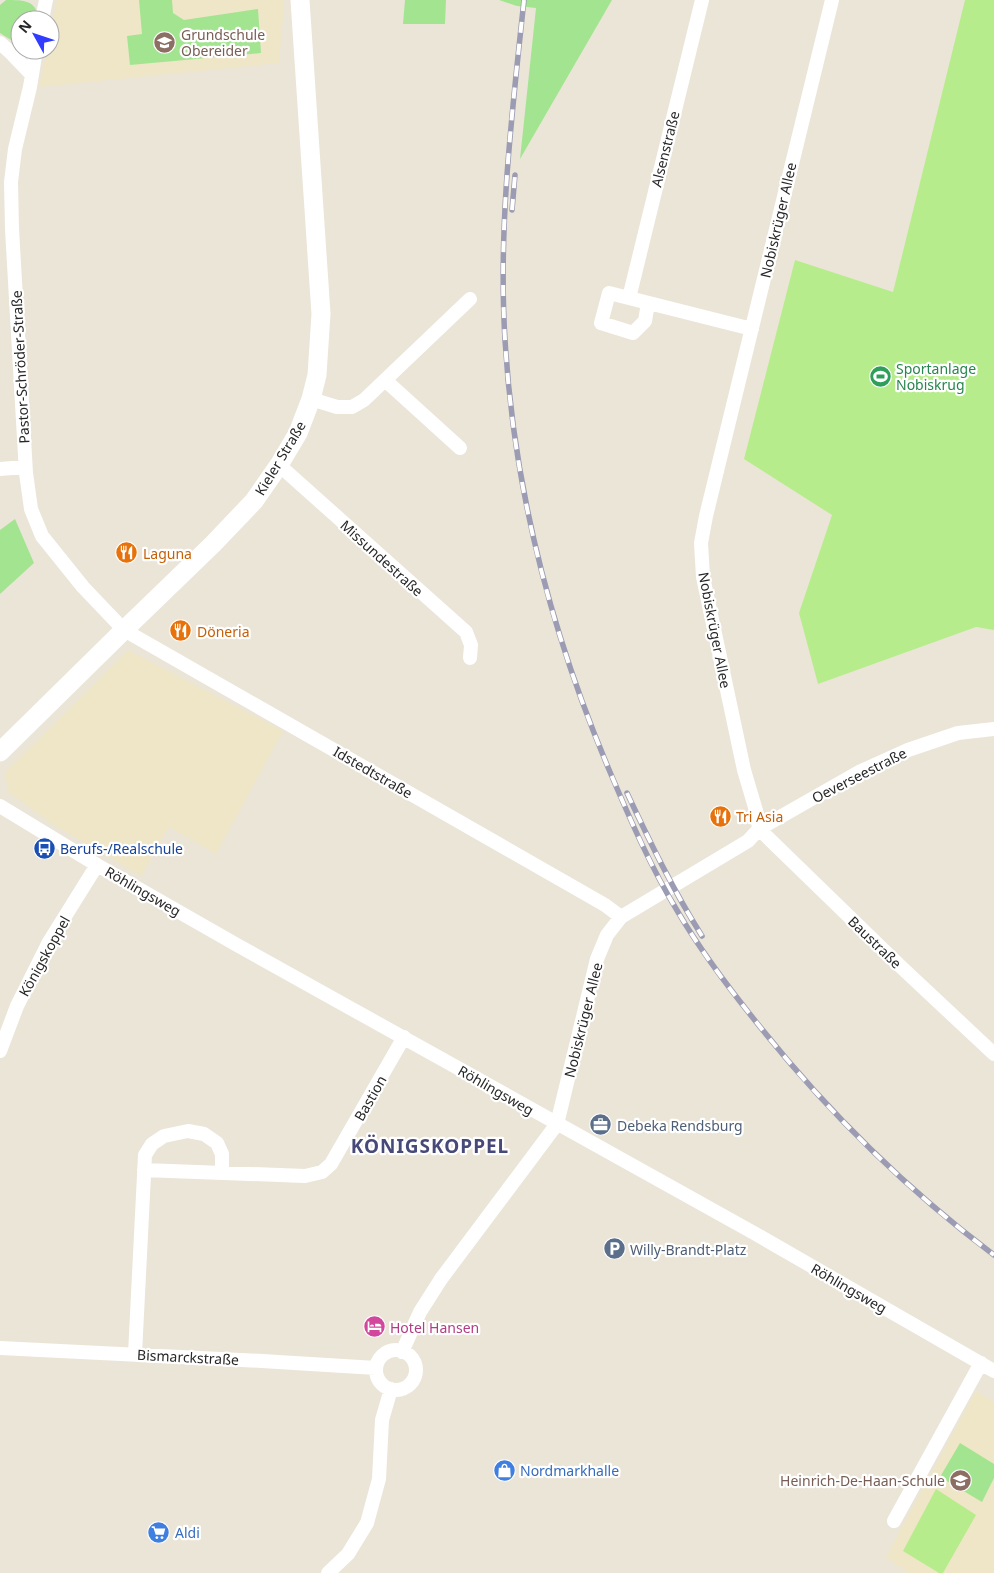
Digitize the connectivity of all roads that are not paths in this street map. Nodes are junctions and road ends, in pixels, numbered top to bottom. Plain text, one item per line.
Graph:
1 (300, 0) edge
2 (702, 0) edge
3 (832, 0) edge
4 (0, 43) edge
5 (34, 60) edge
6 (31, 74) junction
7 (628, 298) junction
8 (470, 299) dead end
9 (648, 303) junction
10 (752, 329) junction
11 (385, 380) junction
12 (311, 400) junction
13 (460, 448) dead end
14 (279, 465) junction
15 (25, 466) junction
16 (0, 469) edge
17 (124, 630) junction
18 (470, 658) dead end
19 (994, 729) edge
20 (0, 752) edge
21 (0, 806) edge
22 (759, 828) junction
23 (97, 865) junction
24 (621, 917) junction
25 (404, 1037) junction
26 (0, 1051) edge
27 (994, 1054) edge
28 (557, 1124) junction
29 (144, 1170) junction
30 (222, 1172) junction
31 (0, 1348) edge
32 (402, 1352) junction
33 (135, 1354) junction
34 (981, 1363) junction
35 (376, 1368) junction
36 (994, 1370) edge
37 (391, 1389) junction
38 (894, 1521) dead end
39 (328, 1573) edge

1 - 12 main road, Kieler Straße
2 - 7 street, Alsenstraße
3 - 10 street, Nobiskrüger Allee
4 - 6 street
5 - 6 street, Pastor-Schröder-Straße
6 - 15 street, Pastor-Schröder-Straße
7 - 9 street
7 - 9 street
8 - 11 street
9 - 10 street
10 - 22 street, Nobiskrüger Allee
11 - 12 street
11 - 13 street
12 - 14 main road, Kieler Straße
14 - 17 main road, Kieler Straße
14 - 18 street, Missundestraße
15 - 16 street
15 - 17 street, Pastor-Schröder-Straße
17 - 20 main road, Kieler Straße
17 - 24 street, Idstedtstraße
19 - 22 street, Oeverseestraße
21 - 23 street, Röhlingsweg
22 - 24 street, Nobiskrüger Allee
22 - 27 street, Baustraße
23 - 25 street, Röhlingsweg
23 - 26 street, Königskoppel
24 - 28 street, Nobiskrüger Allee
25 - 28 street, Röhlingsweg
25 - 30 street, Bastion
28 - 32 street
28 - 34 street, Röhlingsweg
29 - 30 street, Bastion
29 - 30 street
29 - 33 street
31 - 33 street, Bismarckstraße
32 - 35 street
32 - 37 street
33 - 35 street, Bismarckstraße
34 - 36 street, Röhlingsweg
34 - 38 street
35 - 37 street
37 - 39 street

